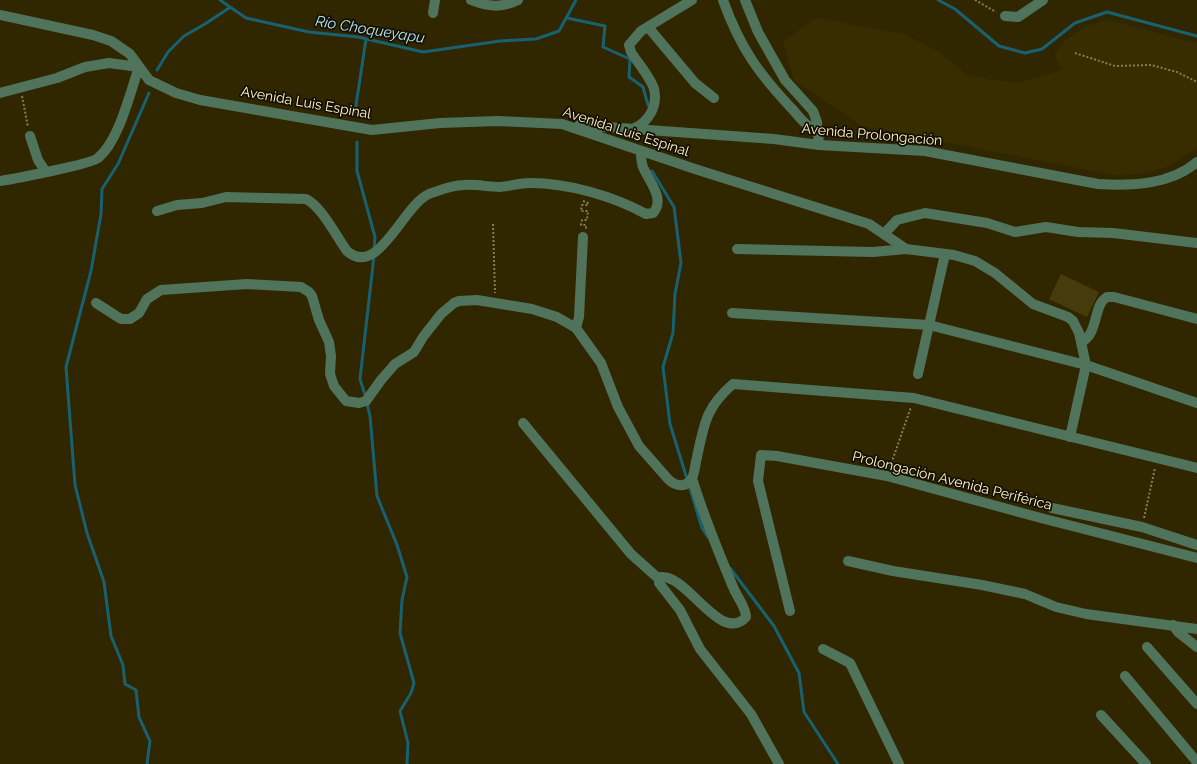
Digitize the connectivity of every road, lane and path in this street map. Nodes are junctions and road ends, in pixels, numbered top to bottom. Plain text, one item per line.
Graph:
1 (435, 0) edge
2 (472, 0) edge
3 (518, 0) edge
4 (692, 0) edge
5 (723, 0) edge
6 (745, 0) edge
7 (974, 0) edge
8 (1043, 0) edge
9 (433, 12) dead end
10 (0, 15) edge
11 (1005, 16) joint
12 (648, 27) junction
13 (1075, 53) dead end
14 (139, 67) junction
15 (1197, 82) edge
16 (20, 87) junction
17 (0, 93) edge
18 (714, 98) dead end
19 (562, 124) junction
20 (635, 128) junction
21 (818, 129) junction
22 (30, 136) joint
23 (819, 146) junction
24 (640, 151) junction
25 (1197, 162) edge
26 (46, 172) junction
27 (0, 181) edge
28 (582, 200) dead end
29 (157, 211) dead end
30 (493, 224) dead end
31 (884, 234) junction
32 (583, 237) joint
33 (1197, 243) edge
34 (737, 249) dead end
35 (906, 249) junction
36 (945, 254) junction
37 (96, 303) dead end
38 (496, 303) junction
39 (732, 312) dead end
40 (1197, 319) edge
41 (928, 325) junction
42 (576, 328) junction
43 (1082, 342) junction
44 (1086, 365) junction
45 (918, 374) dead end
46 (914, 398) junction
47 (1197, 403) edge
48 (523, 423) dead end
49 (1070, 437) junction
50 (1157, 459) junction
51 (1197, 468) edge
52 (887, 476) junction
53 (692, 478) junction
54 (1052, 508) dead end
55 (1142, 527) junction
56 (1197, 546) edge
57 (1197, 558) edge
58 (848, 561) dead end
59 (660, 579) junction
60 (790, 611) dead end
61 (1173, 625) junction
62 (1197, 629) edge
63 (1147, 647) dead end
64 (1197, 647) edge
65 (824, 649) dead end
66 (1125, 676) dead end
67 (1197, 704) edge
68 (1101, 716) dead end
69 (1197, 762) edge
70 (779, 764) edge
71 (899, 764) edge
72 (1146, 764) edge

1 - 9 street
2 - 3 street
4 - 12 street
5 - 21 street
6 - 21 street
7 - 11 path
8 - 11 street
10 - 14 street, Avenida Luis Espinal
12 - 18 street
12 - 20 street
13 - 15 path
14 - 16 street
14 - 19 street, Avenida Luis Espinal
14 - 26 street
16 - 17 street
16 - 22 path
19 - 20 street, Avenida Prolongación
19 - 24 street, Avenida Luis Espinal
20 - 23 street, Avenida Prolongación
21 - 23 street
22 - 26 street
23 - 25 street, Avenida Prolongación
24 - 29 street
24 - 31 street, Avenida Luis Espinal
26 - 27 street
28 - 32 path
30 - 38 path
31 - 33 street
31 - 35 street, Avenida Luis Espinal
32 - 42 street
34 - 35 street
35 - 36 street, Avenida Luis Espinal
36 - 41 street
36 - 43 street, Avenida Luis Espinal
37 - 38 street
38 - 42 street
39 - 41 street
40 - 43 street
41 - 44 street
41 - 45 street
42 - 53 street
43 - 44 street, Avenida Luis Espinal
44 - 47 street
44 - 49 street
46 - 49 street
46 - 52 path
46 - 53 street
48 - 59 street
49 - 50 street
50 - 51 street
50 - 55 path
52 - 57 street, Prolongación Avenida Periférica
52 - 60 street, Prolongación Avenida Periférica
53 - 59 street
54 - 55 street
55 - 56 street
58 - 61 street
59 - 70 street
61 - 62 street
61 - 64 street
63 - 67 street
65 - 71 street
66 - 69 street
68 - 72 street

